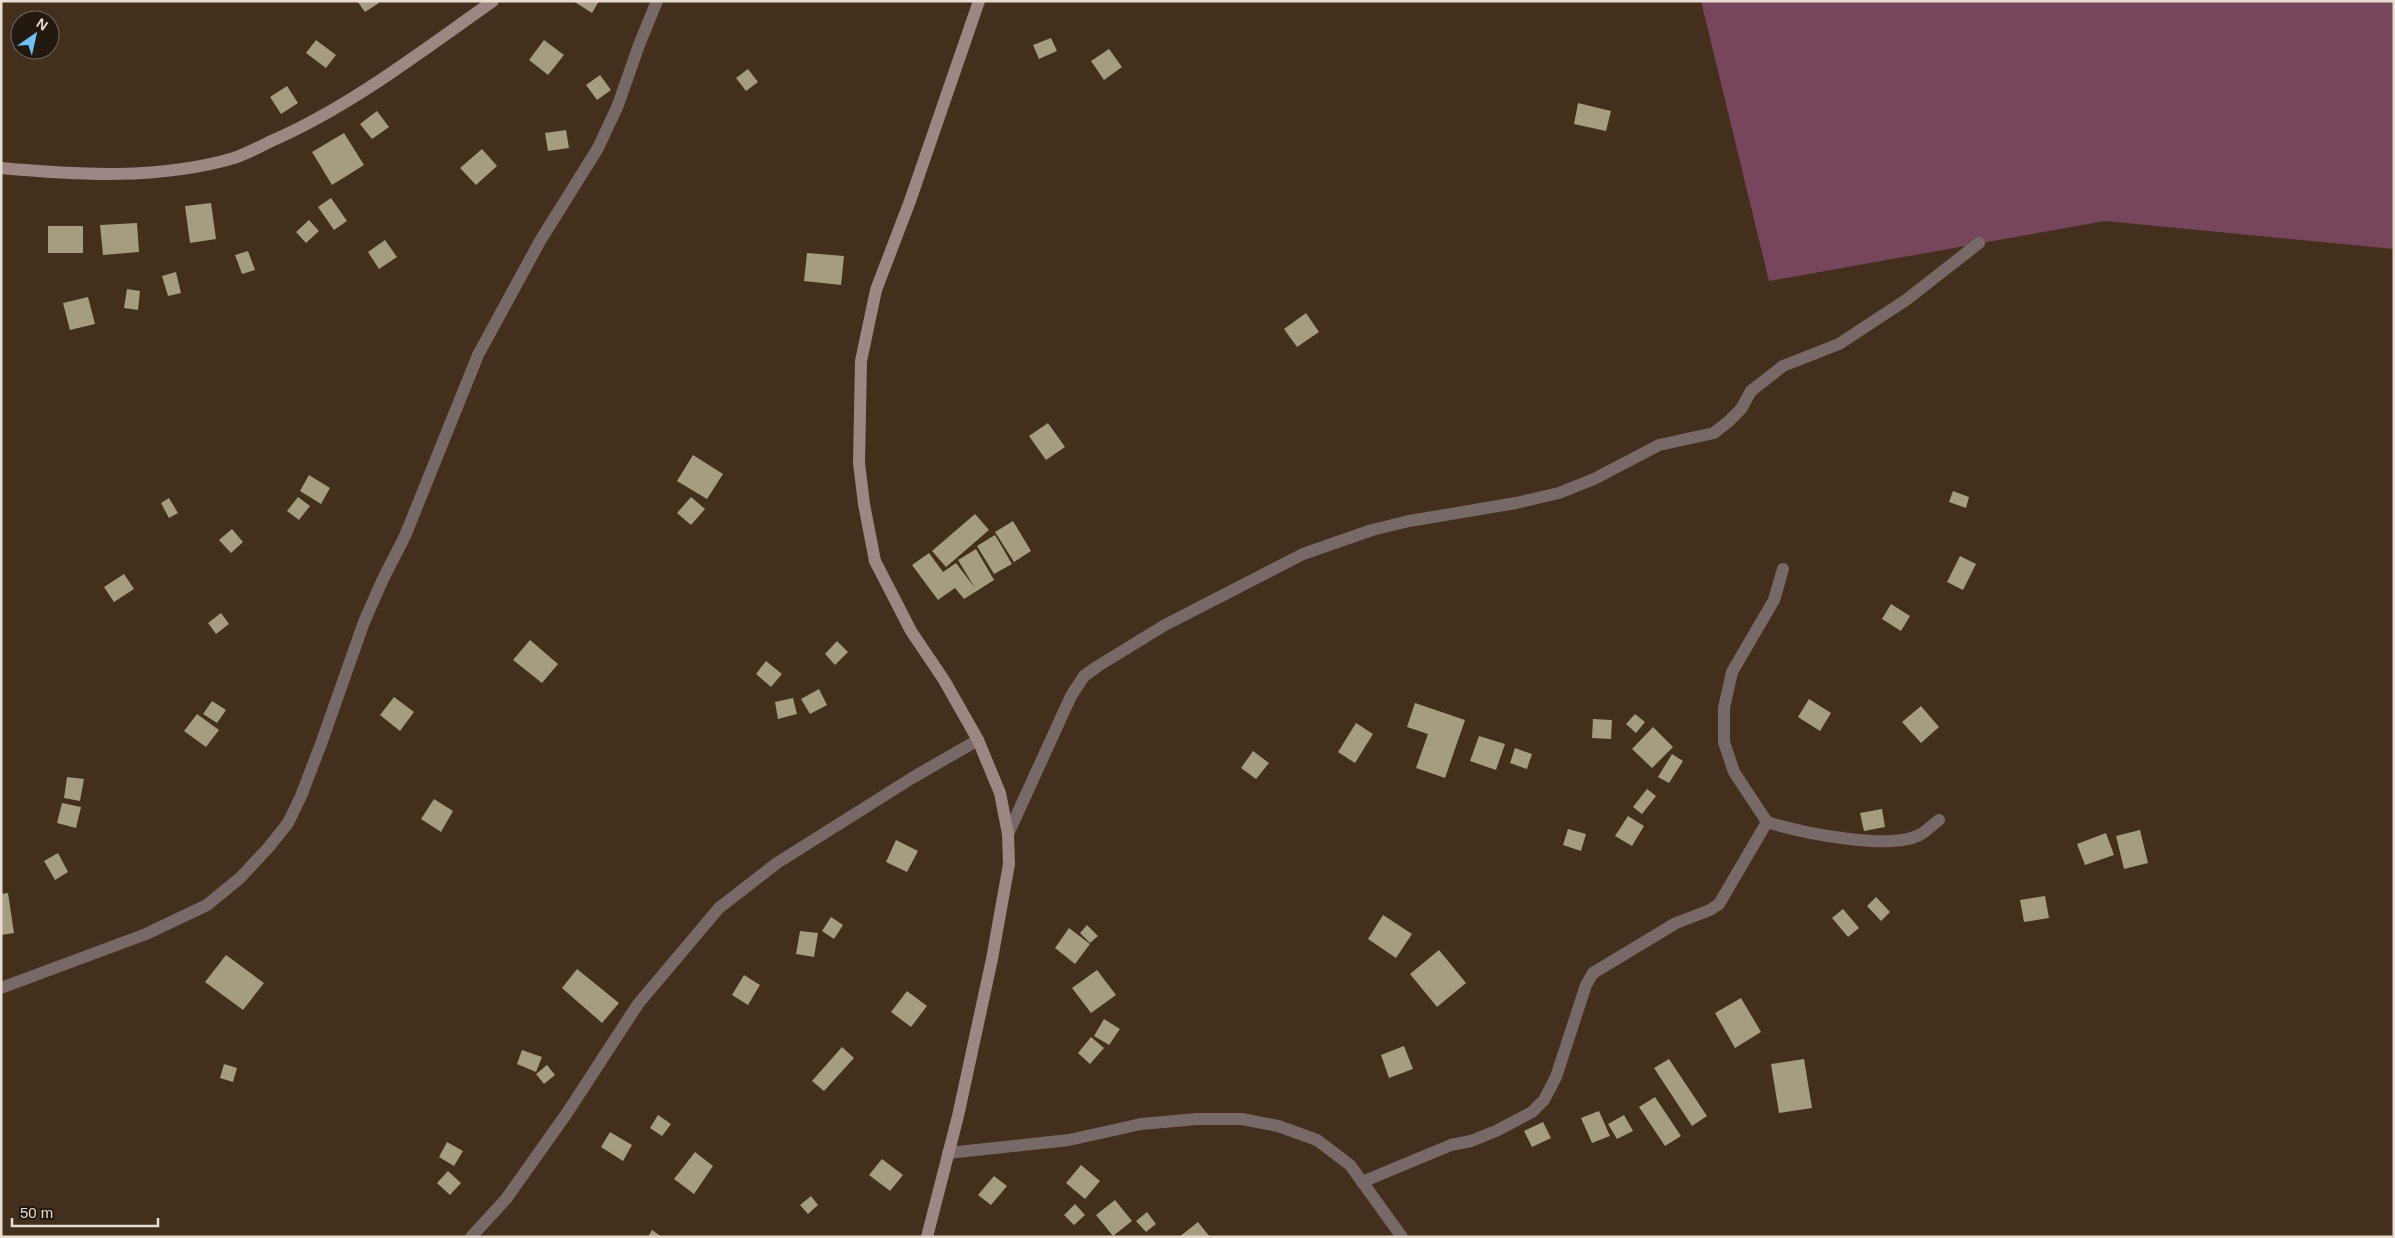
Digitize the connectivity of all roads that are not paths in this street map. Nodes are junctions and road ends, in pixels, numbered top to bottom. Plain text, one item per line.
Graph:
1 (493, 1) edge
2 (657, 1) edge
3 (979, 1) edge
4 (1, 168) edge
5 (1979, 243) dead end
6 (1783, 569) dead end
7 (978, 740) junction
8 (1939, 820) dead end
9 (1767, 822) junction
10 (1008, 834) junction
11 (1, 988) edge
12 (948, 1153) junction
13 (1362, 1182) junction
14 (471, 1237) edge
15 (927, 1237) edge
16 (1402, 1237) edge

1 - 4 main road
2 - 11 street
3 - 7 main road
5 - 10 street
6 - 9 street
7 - 10 main road
7 - 14 street
8 - 9 street
9 - 13 street
10 - 12 main road
12 - 13 street
12 - 15 main road
13 - 16 street

